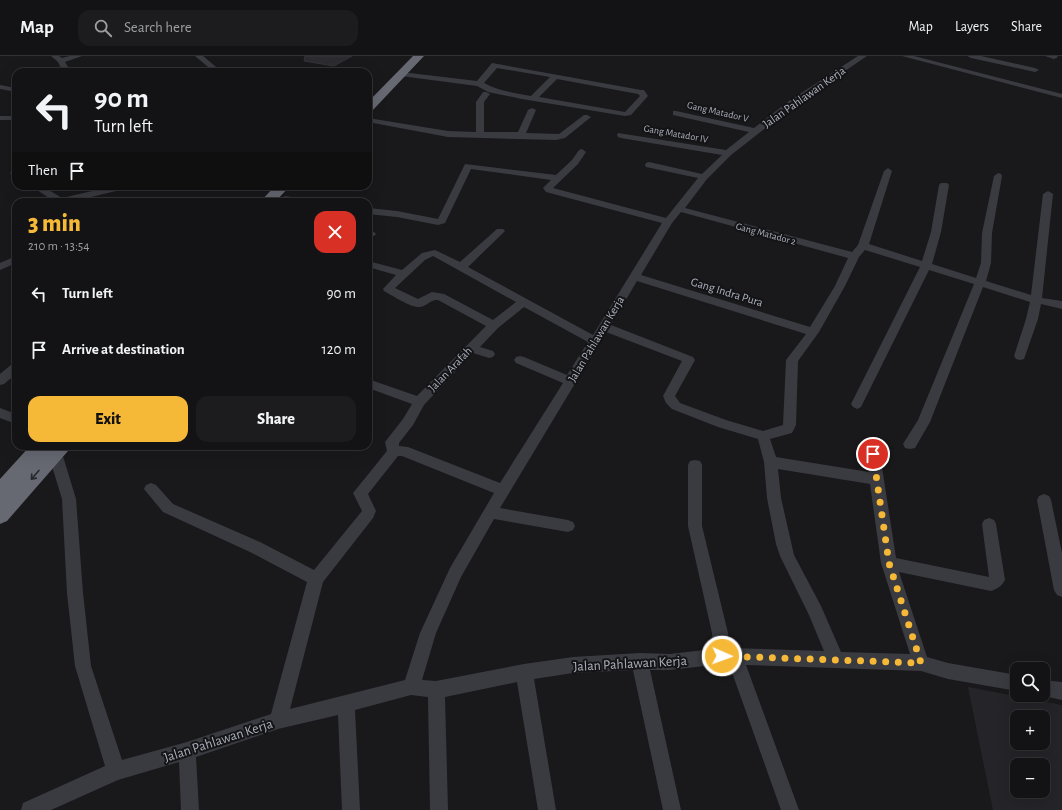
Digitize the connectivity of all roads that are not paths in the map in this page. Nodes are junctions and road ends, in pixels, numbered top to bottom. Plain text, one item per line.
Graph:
1 (78, 56) edge
2 (199, 56) edge
3 (411, 56) edge
4 (419, 56) edge
5 (863, 56) edge
6 (906, 56) edge
7 (971, 56) edge
8 (58, 58) edge
9 (64, 68) edge
10 (213, 68) edge
11 (1035, 70) dead end
12 (401, 74) junction
13 (555, 76) junction
14 (479, 84) junction
15 (0, 87) edge
16 (12, 90) edge
17 (12, 91) edge
18 (372, 92) edge
19 (0, 94) edge
20 (486, 94) dead end
21 (1062, 96) edge
22 (532, 99) junction
23 (372, 105) edge
24 (532, 110) dead end
25 (676, 113) dead end
26 (587, 116) dead end
27 (0, 118) edge
28 (12, 118) edge
29 (372, 121) edge
30 (755, 131) junction
31 (521, 135) junction
32 (621, 135) dead end
33 (480, 136) junction
34 (582, 152) dead end
35 (728, 153) junction
36 (649, 165) dead end
37 (888, 171) dead end
38 (998, 176) dead end
39 (704, 177) junction
40 (557, 178) junction
41 (944, 185) dead end
42 (43, 190) edge
43 (98, 190) edge
44 (291, 190) edge
45 (1048, 194) dead end
46 (283, 196) edge
47 (57, 198) edge
48 (72, 198) edge
49 (679, 209) junction
50 (372, 212) edge
51 (668, 222) junction
52 (500, 231) dead end
53 (863, 246) junction
54 (854, 256) junction
55 (12, 261) edge
56 (372, 265) edge
57 (926, 266) junction
58 (0, 267) edge
59 (461, 267) junction
60 (403, 274) junction
61 (634, 276) junction
62 (980, 282) junction
63 (1036, 300) junction
64 (523, 302) junction
65 (1062, 305) edge
66 (494, 325) junction
67 (603, 326) junction
68 (813, 332) junction
69 (595, 341) junction
70 (470, 348) junction
71 (489, 354) dead end
72 (1020, 356) dead end
73 (520, 360) dead end
74 (12, 371) edge
75 (0, 380) edge
76 (570, 381) junction
77 (372, 385) edge
78 (419, 402) junction
79 (857, 404) dead end
80 (0, 413) edge
81 (12, 418) edge
82 (763, 436) junction
83 (910, 444) dead end
84 (51, 450) edge
85 (51, 450) edge
86 (54, 450) edge
87 (395, 451) junction
88 (873, 454) dead end
89 (771, 462) junction
90 (694, 465) dead end
91 (876, 479) junction
92 (150, 489) dead end
93 (503, 490) junction
94 (0, 493) edge
95 (1044, 500) dead end
96 (491, 512) junction
97 (0, 515) edge
98 (989, 524) dead end
99 (568, 526) dead end
100 (889, 563) junction
101 (1059, 564) edge
102 (316, 579) junction
103 (1062, 590) edge
104 (728, 657) junction
105 (836, 659) junction
106 (640, 661) junction
107 (921, 663) junction
108 (524, 672) junction
109 (1010, 682) edge
110 (411, 687) junction
111 (1050, 689) edge
112 (436, 690) junction
113 (1062, 692) edge
114 (346, 703) junction
115 (278, 720) junction
116 (187, 751) junction
117 (116, 771) junction
118 (52, 805) edge
119 (30, 810) edge
120 (190, 810) edge
121 (351, 810) edge
122 (439, 810) edge
123 (547, 810) edge
124 (672, 810) edge
125 (790, 810) edge

1 - 8 street
2 - 10 street
3 - 18 highway
4 - 12 highway
5 - 30 street, Jalan Pahlawan Kerja
6 - 21 street
7 - 11 street
8 - 9 street
12 - 14 street
12 - 23 highway
13 - 14 street
13 - 22 street
13 - 22 street
14 - 22 street
15 - 16 street
17 - 19 street
20 - 33 street
24 - 31 street
25 - 30 street, Gang Matador V
26 - 31 street
27 - 28 street
29 - 33 street
30 - 35 street, Jalan Pahlawan Kerja
31 - 33 street
32 - 35 street, Gang Matador IV
34 - 40 street
35 - 39 street, Jalan Pahlawan Kerja
36 - 39 street
37 - 53 street
38 - 62 street
39 - 49 street, Jalan Pahlawan Kerja
40 - 50 street
40 - 51 street
41 - 57 street
42 - 47 street
43 - 48 street
44 - 46 highway
45 - 63 street
49 - 51 street, Jalan Pahlawan Kerja
49 - 54 street, Gang Matador 2
51 - 61 street, Jalan Pahlawan Kerja
52 - 59 street
53 - 54 street
53 - 57 street
54 - 68 street
55 - 58 street
56 - 60 street
57 - 62 street
57 - 79 street
59 - 60 street
59 - 64 street
60 - 66 street
61 - 67 street, Jalan Pahlawan Kerja
61 - 68 street, Gang Indra Pura
62 - 63 street
62 - 83 street
63 - 65 street
63 - 72 street
64 - 66 street, Jalan Arafah
64 - 69 street
66 - 70 street, Jalan Arafah
67 - 69 street, Jalan Pahlawan Kerja
67 - 82 street
68 - 82 street
69 - 76 street, Jalan Pahlawan Kerja
70 - 71 street
70 - 78 street, Jalan Arafah
73 - 76 street
74 - 75 street
76 - 93 street, Jalan Pahlawan Kerja
77 - 78 street, Jalan Arafah
78 - 87 street
80 - 81 street
82 - 89 street
84 - 94 highway
85 -> 97 highway
86 - 117 street
87 - 93 street
87 - 102 street
88 - 91 street
89 - 91 street
89 - 105 street
90 - 104 street
91 - 100 street
92 - 102 street
93 - 96 street, Jalan Pahlawan Kerja
95 - 101 street
96 - 99 street
96 - 110 street, Jalan Pahlawan Kerja
98 - 100 street
100 - 107 street
101 - 103 street
102 - 115 street
104 - 105 street, Jalan Pahlawan Kerja
104 - 106 street, Jalan Pahlawan Kerja
104 - 125 street
105 - 107 street, Jalan Pahlawan Kerja
106 - 108 street, Jalan Pahlawan Kerja
106 - 124 street
107 - 109 street, Jalan Pahlawan Kerja
108 - 112 street, Jalan Pahlawan Kerja
108 - 123 street
110 - 112 street, Jalan Pahlawan Kerja
110 - 114 street, Jalan Pahlawan Kerja
111 - 113 street
112 - 122 street
114 - 115 street, Jalan Pahlawan Kerja
114 - 121 street
115 - 116 street, Jalan Pahlawan Kerja
116 - 117 street, Jalan Pahlawan Kerja
116 - 120 street
117 - 118 street, Jalan Pahlawan Kerja
118 - 119 street, Jalan Pahlawan Kerja

